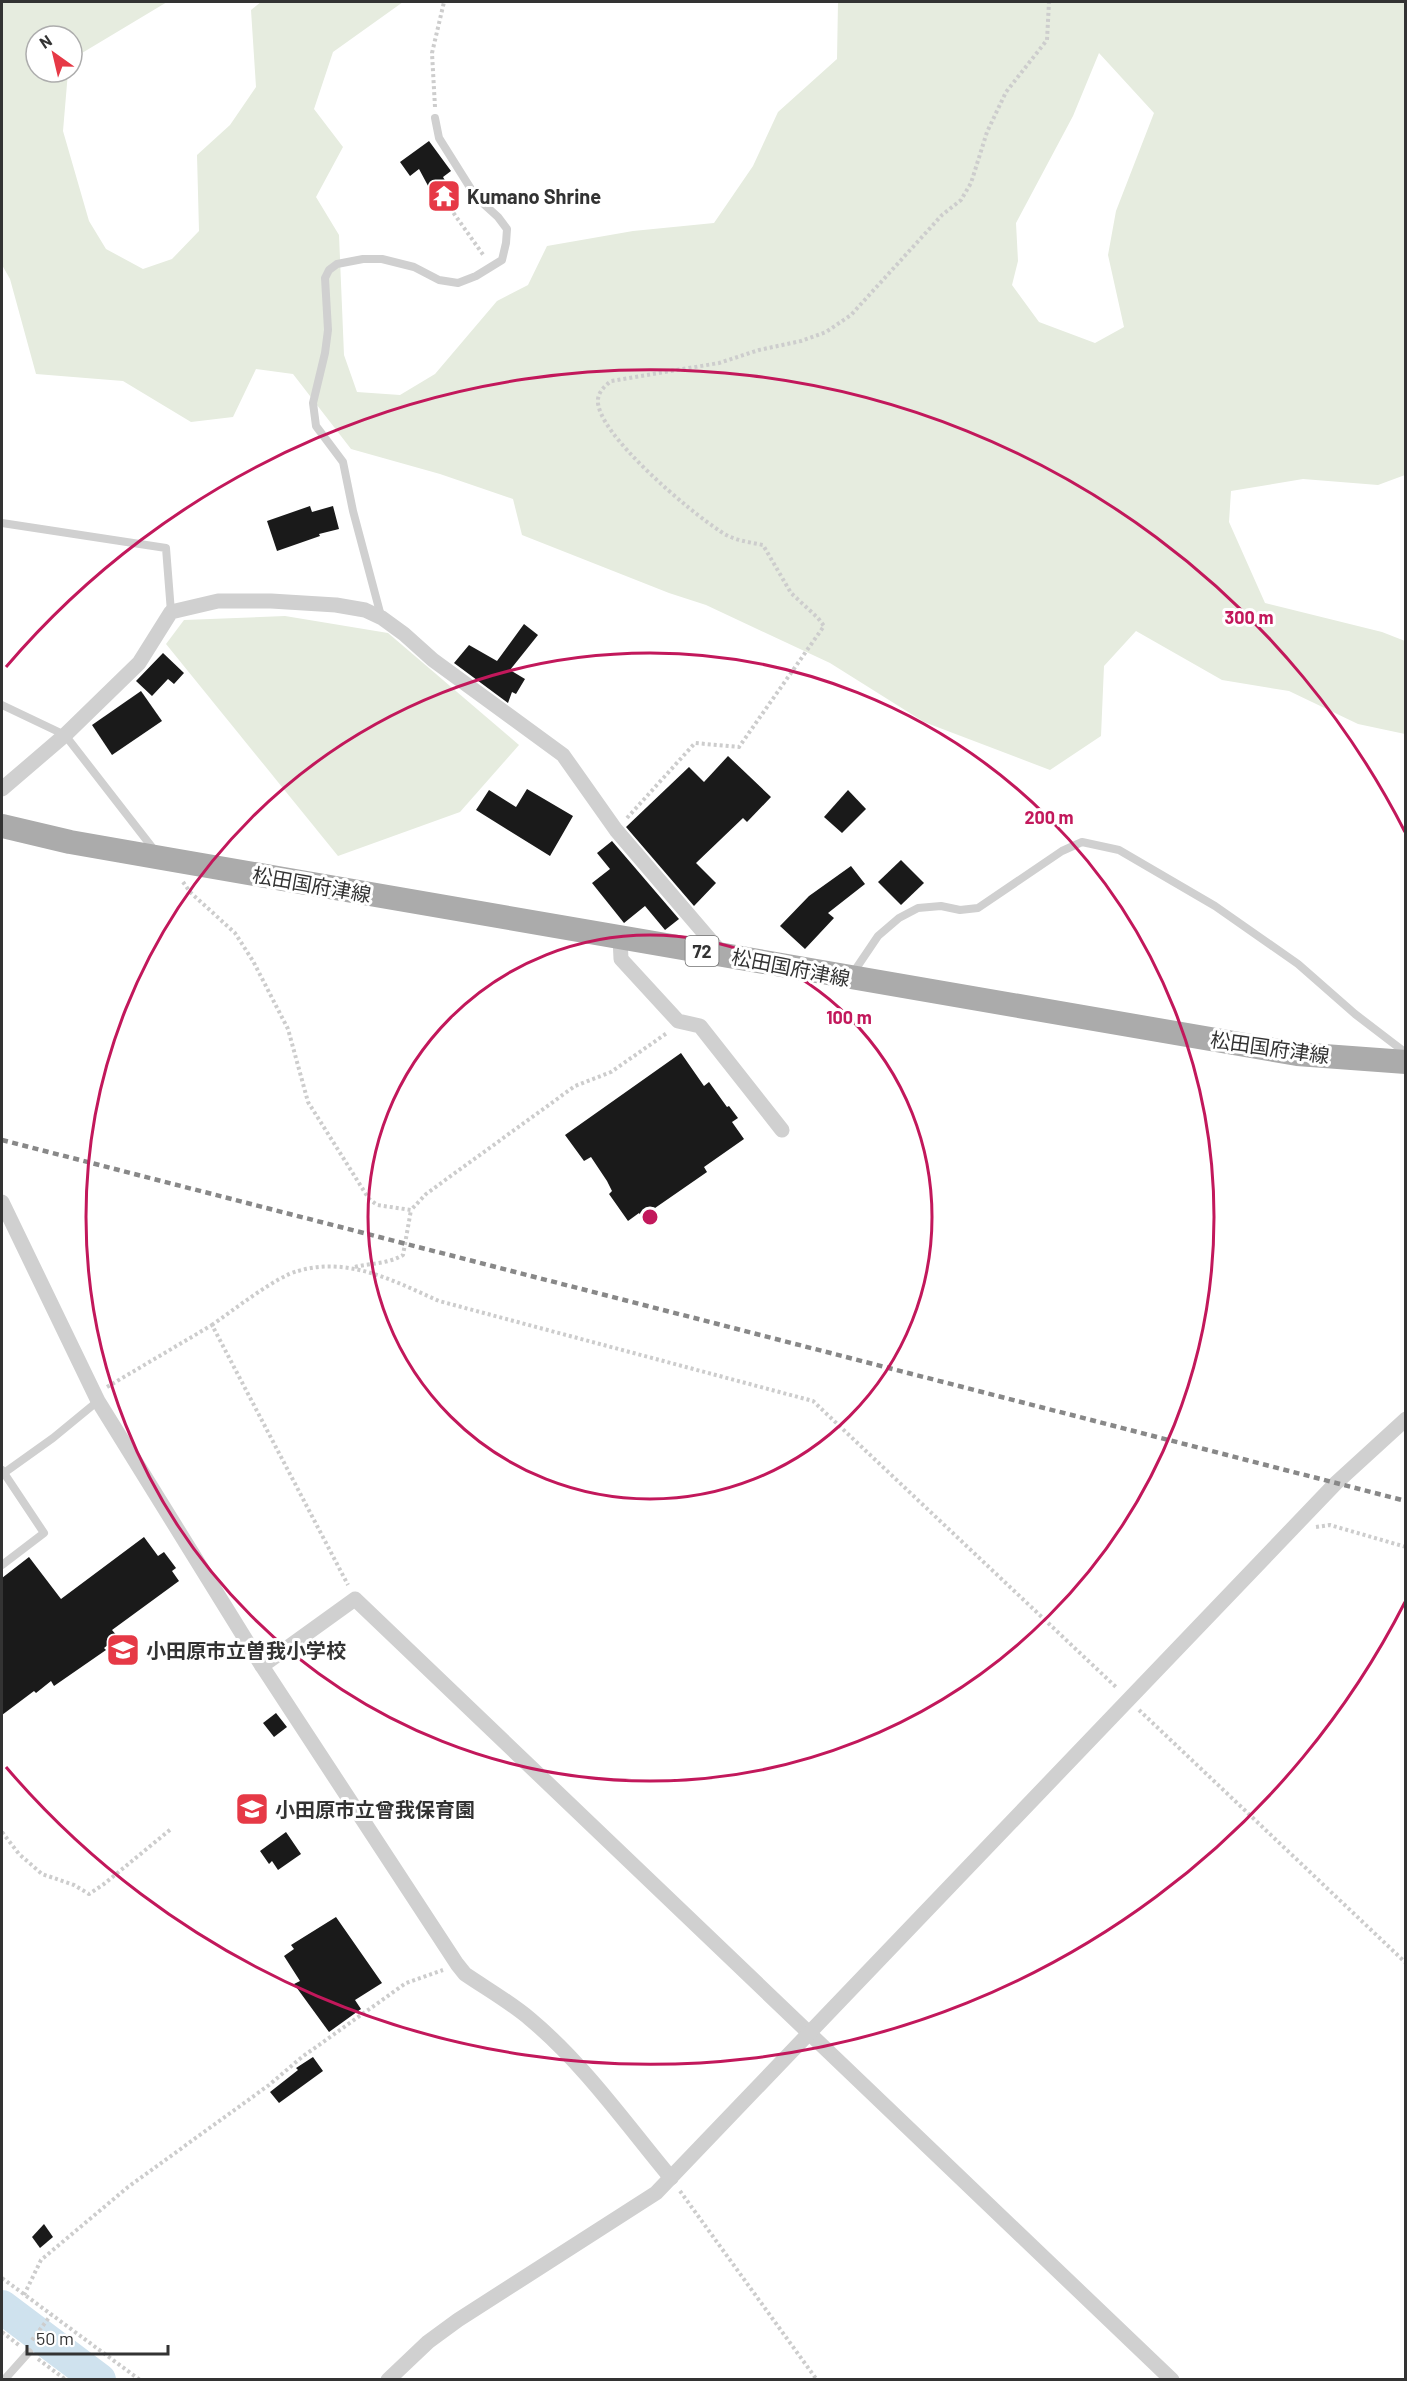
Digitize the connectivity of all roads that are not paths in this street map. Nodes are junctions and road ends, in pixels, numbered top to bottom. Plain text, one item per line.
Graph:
1 (435, 118) road end
2 (2, 523) edge
3 (171, 612) junction
4 (382, 618) junction
5 (2, 705) edge
6 (65, 735) junction
7 (2, 789) edge
8 (2, 826) edge
9 (166, 859) junction
10 (620, 938) junction
11 (723, 955) junction
12 (849, 978) junction
13 (1406, 1053) edge
14 (1406, 1062) edge
15 (782, 1130) dead end
16 (2, 1202) edge
17 (97, 1397) junction
18 (1406, 1419) edge
19 (3, 1472) edge
20 (2, 1565) edge
21 (262, 1666) junction
22 (810, 2034) junction
23 (671, 2178) junction
24 (27, 2350) road end
25 (4, 2379) edge
26 (388, 2379) edge
27 (1172, 2379) edge

1 - 4 lane
2 - 3 lane
3 - 4 street
3 - 6 street
4 - 11 street
5 - 6 lane
6 - 7 street
6 - 9 lane
8 - 9 main road, 松田国府津線 / 72
9 - 10 main road, 松田国府津線 / 72
10 - 11 main road, 松田国府津線 / 72
10 - 15 street
11 - 12 main road, 松田国府津線 / 72
12 - 13 lane
12 - 14 main road, 松田国府津線 / 72
16 - 17 street
17 - 19 lane
17 - 21 street
18 - 22 street
19 - 20 lane
21 - 22 street
21 - 23 street
22 - 23 street
22 - 27 street
23 - 26 street
24 - 25 lane

